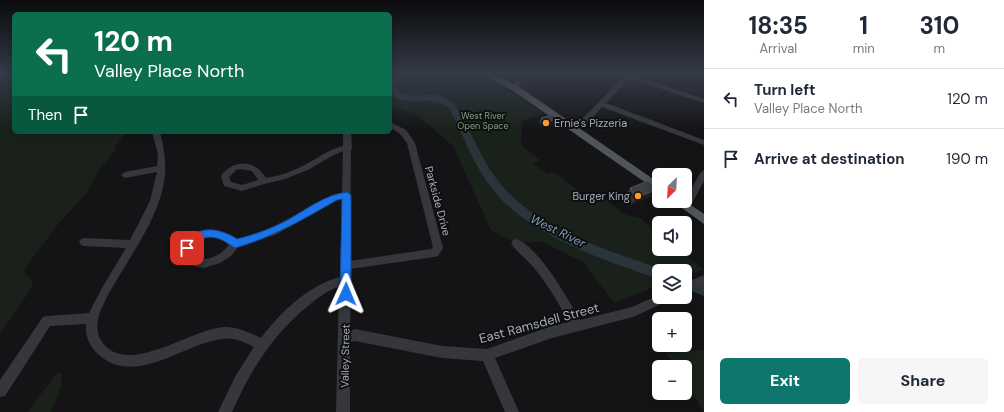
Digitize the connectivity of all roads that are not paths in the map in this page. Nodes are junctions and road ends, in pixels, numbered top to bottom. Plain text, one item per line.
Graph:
1 (521, 92) edge
2 (612, 92) edge
3 (680, 92) edge
4 (704, 101) edge
5 (601, 104) junction
6 (392, 125) edge
7 (572, 128) junction
8 (157, 134) edge
9 (347, 134) edge
10 (704, 142) edge
11 (348, 148) junction
12 (162, 168) junction
13 (704, 173) edge
14 (126, 175) dead end
15 (263, 181) dead end
16 (652, 183) edge
17 (692, 190) edge
18 (347, 195) junction
19 (688, 208) edge
20 (704, 220) edge
21 (84, 242) dead end
22 (516, 243) dead end
23 (132, 244) junction
24 (235, 244) dead end
25 (346, 265) junction
26 (702, 280) edge
27 (346, 281) junction
28 (692, 285) edge
29 (652, 303) edge
30 (93, 318) junction
31 (577, 325) junction
32 (345, 338) junction
33 (262, 345) junction
34 (487, 354) junction
35 (0, 391) edge
36 (225, 412) edge
37 (343, 412) edge
38 (512, 412) edge

1 - 7 main road
2 - 5 street
3 - 4 street
5 - 7 street
5 - 10 street
6 - 25 street, Parkside Drive
7 - 16 main road
8 - 12 street
9 - 11 street, Valley Street
11 - 15 street
11 - 18 street, Valley Street
12 - 14 street
12 - 23 street
13 - 17 street
18 - 24 street
18 - 25 street, Valley Street
19 - 20 main road
21 - 23 street
22 - 31 street
23 - 30 street
25 - 27 street, Valley Street
26 - 28 street
27 - 32 street, Valley Street
27 - 33 street
29 - 31 street, East Ramsdell Street
30 - 33 street
30 - 35 street
31 - 34 street, East Ramsdell Street
32 - 34 street, East Ramsdell Street
32 - 37 street, Valley Street
33 - 36 street
34 - 38 street

